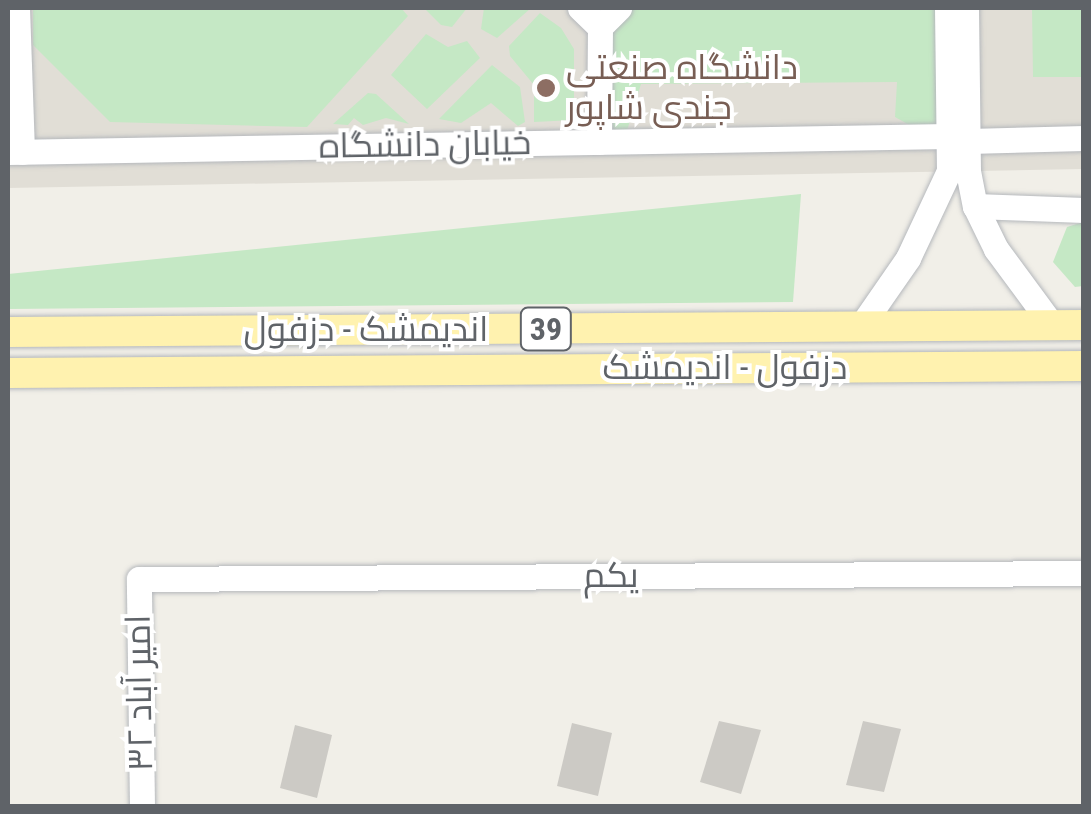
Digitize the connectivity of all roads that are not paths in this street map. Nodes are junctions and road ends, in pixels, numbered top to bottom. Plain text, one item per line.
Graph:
1 (17, 8) edge
2 (580, 8) edge
3 (619, 8) edge
4 (947, 8) edge
5 (966, 8) edge
6 (600, 27) junction
7 (958, 138) junction
8 (1084, 138) edge
9 (599, 142) junction
10 (15, 152) edge
11 (974, 206) junction
12 (1084, 210) edge
13 (1052, 325) junction
14 (1084, 325) edge
15 (861, 326) junction
16 (8, 332) edge
17 (1084, 366) edge
18 (8, 373) edge
19 (1084, 572) edge
20 (139, 578) joint
21 (142, 806) edge

1 - 10 street
2 - 6 street
3 - 6 street
4 - 7 street
5 - 7 street
6 - 9 street
7 - 8 street, خیابان دانشگاه
7 - 9 street, خیابان دانشگاه
7 - 11 street
7 - 15 street
9 - 10 street, خیابان دانشگاه
11 - 12 street
11 - 13 street
13 - 14 main road, اندیمشک - دزفول / 39
13 - 15 main road, اندیمشک - دزفول / 39
15 - 16 main road, اندیمشک - دزفول / 39
17 - 18 main road, دزفول - اندیمشک / 39
19 - 20 street, یکم
20 - 21 street, ۳۲ امیر آباد

